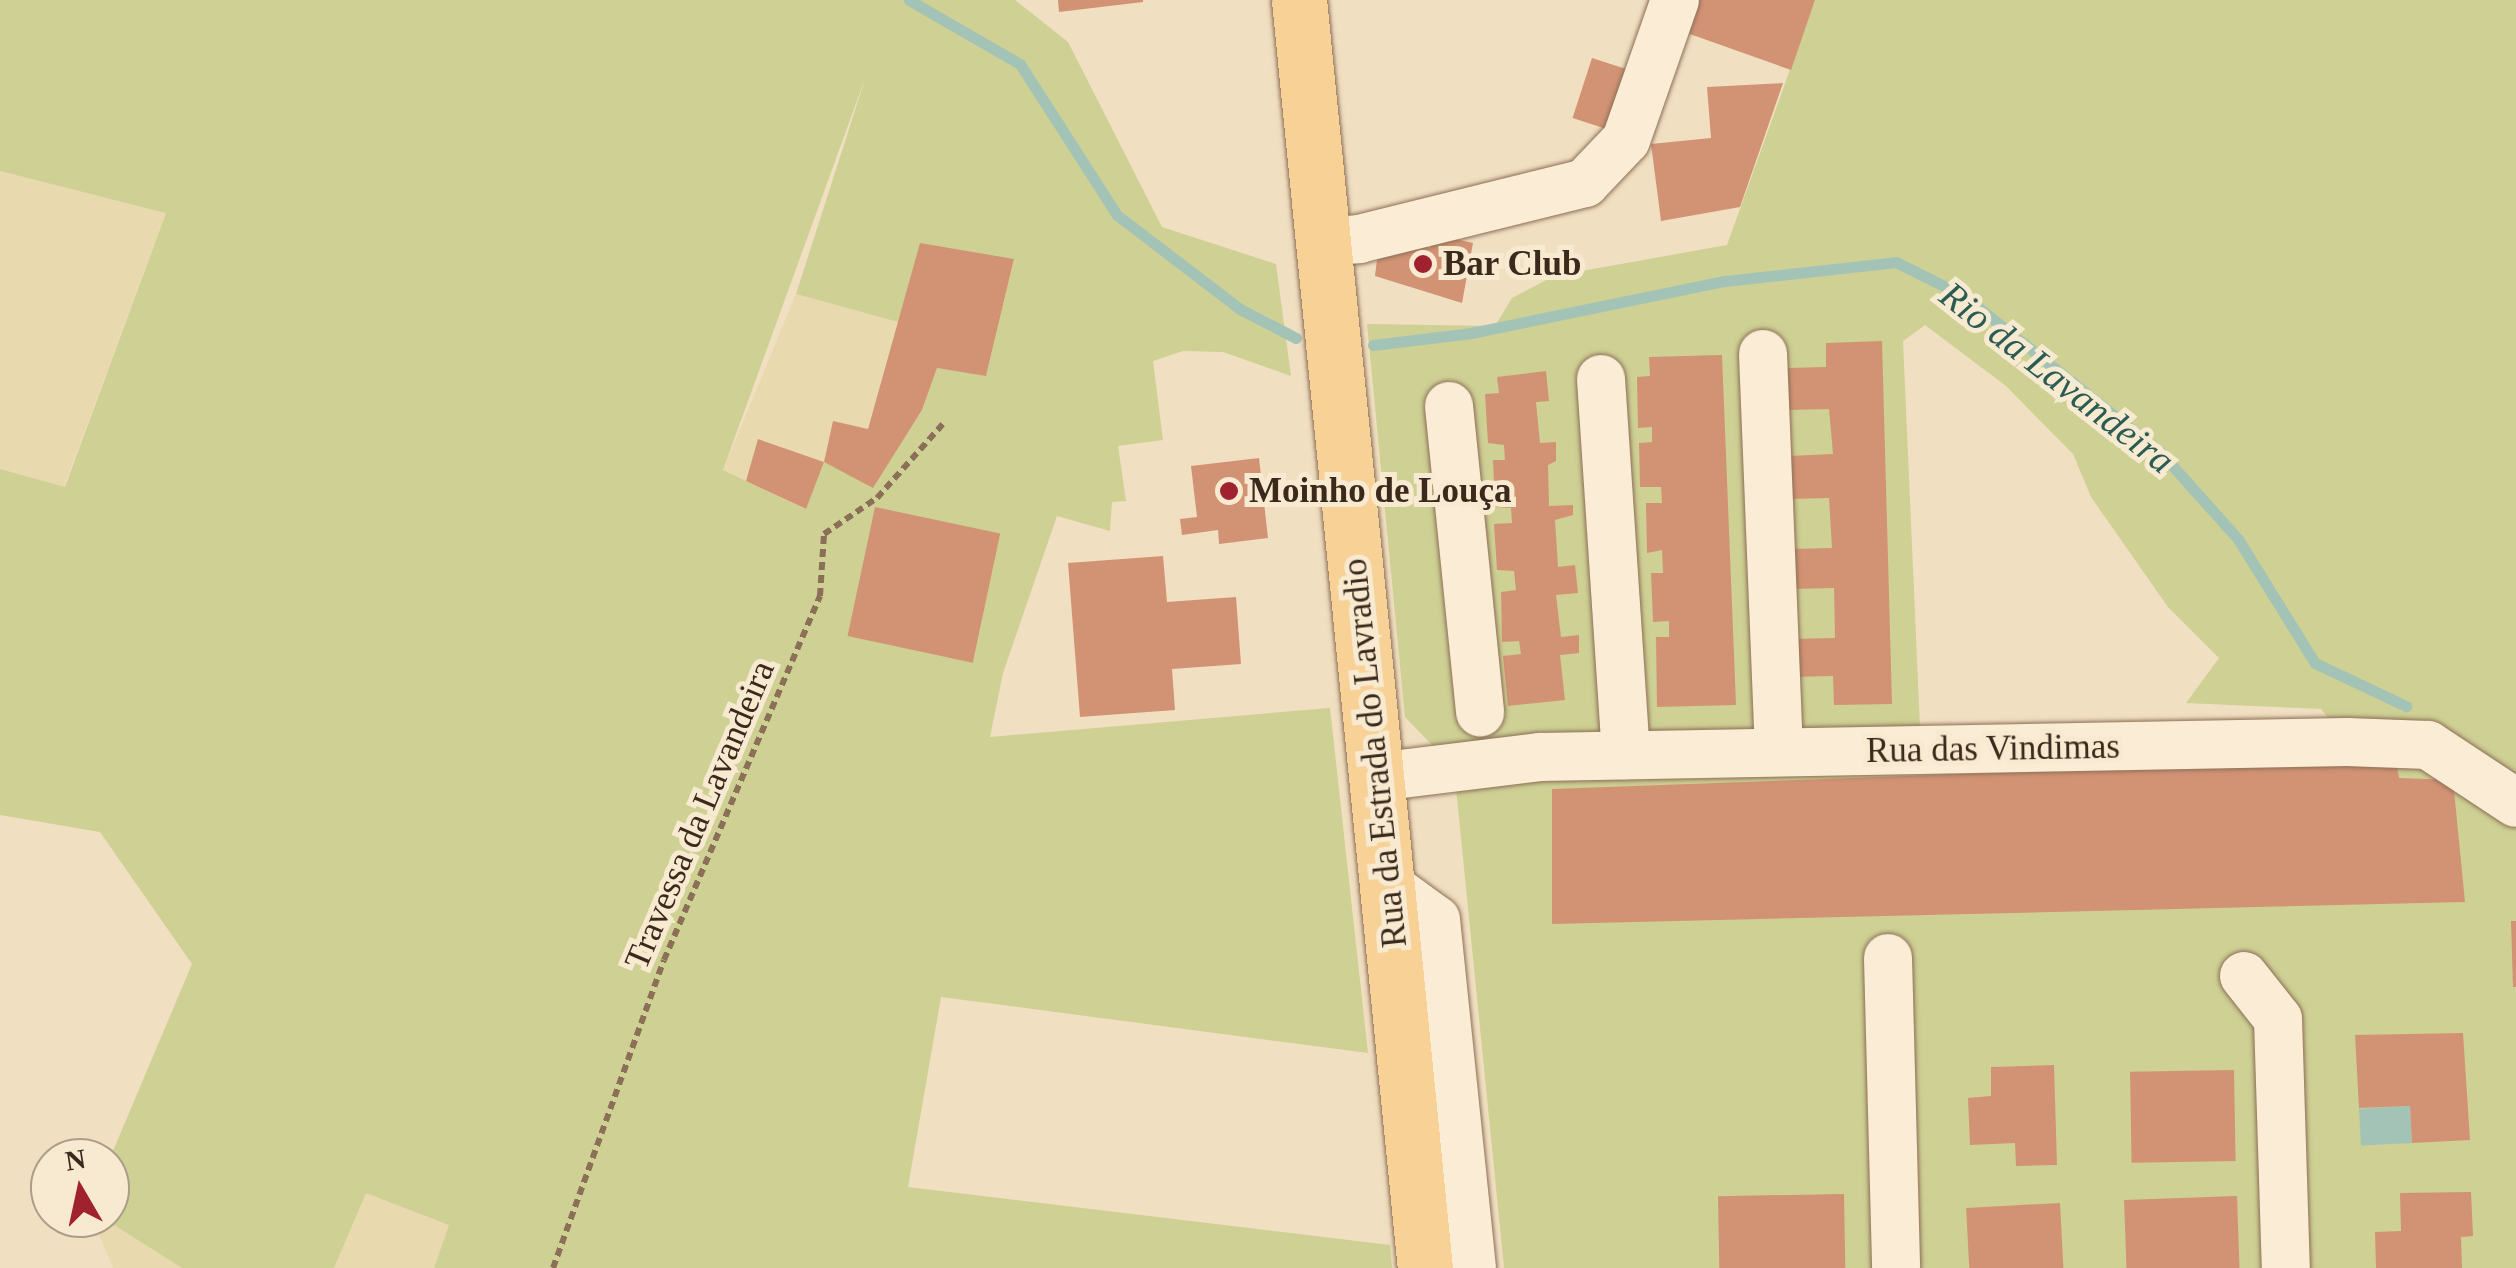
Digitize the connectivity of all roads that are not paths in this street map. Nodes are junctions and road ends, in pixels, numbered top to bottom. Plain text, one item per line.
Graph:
1 (1299, 0) edge
2 (1675, 0) edge
3 (1325, 241) junction
4 (1762, 354) dead end
5 (1601, 379) dead end
6 (1449, 406) dead end
7 (1480, 712) dead end
8 (1779, 752) junction
9 (1626, 755) junction
10 (1377, 777) junction
11 (2516, 803) edge
12 (1388, 885) junction
13 (1888, 958) dead end
14 (2244, 976) dead end
15 (1425, 1268) edge
16 (1472, 1268) edge
17 (1896, 1268) edge
18 (2286, 1268) edge

1 - 3 main road, Rua da Estrada do Lavradio
2 - 3 street
3 - 10 main road, Rua da Estrada do Lavradio
4 - 8 street
5 - 9 street
6 - 7 street
8 - 9 street, Rua das Vindimas
8 - 11 street, Rua das Vindimas
9 - 10 street, Rua das Vindimas
10 - 12 main road, Rua da Estrada do Lavradio
12 - 15 main road, Rua da Estrada do Lavradio
12 - 16 street
13 - 17 street
14 - 18 street

